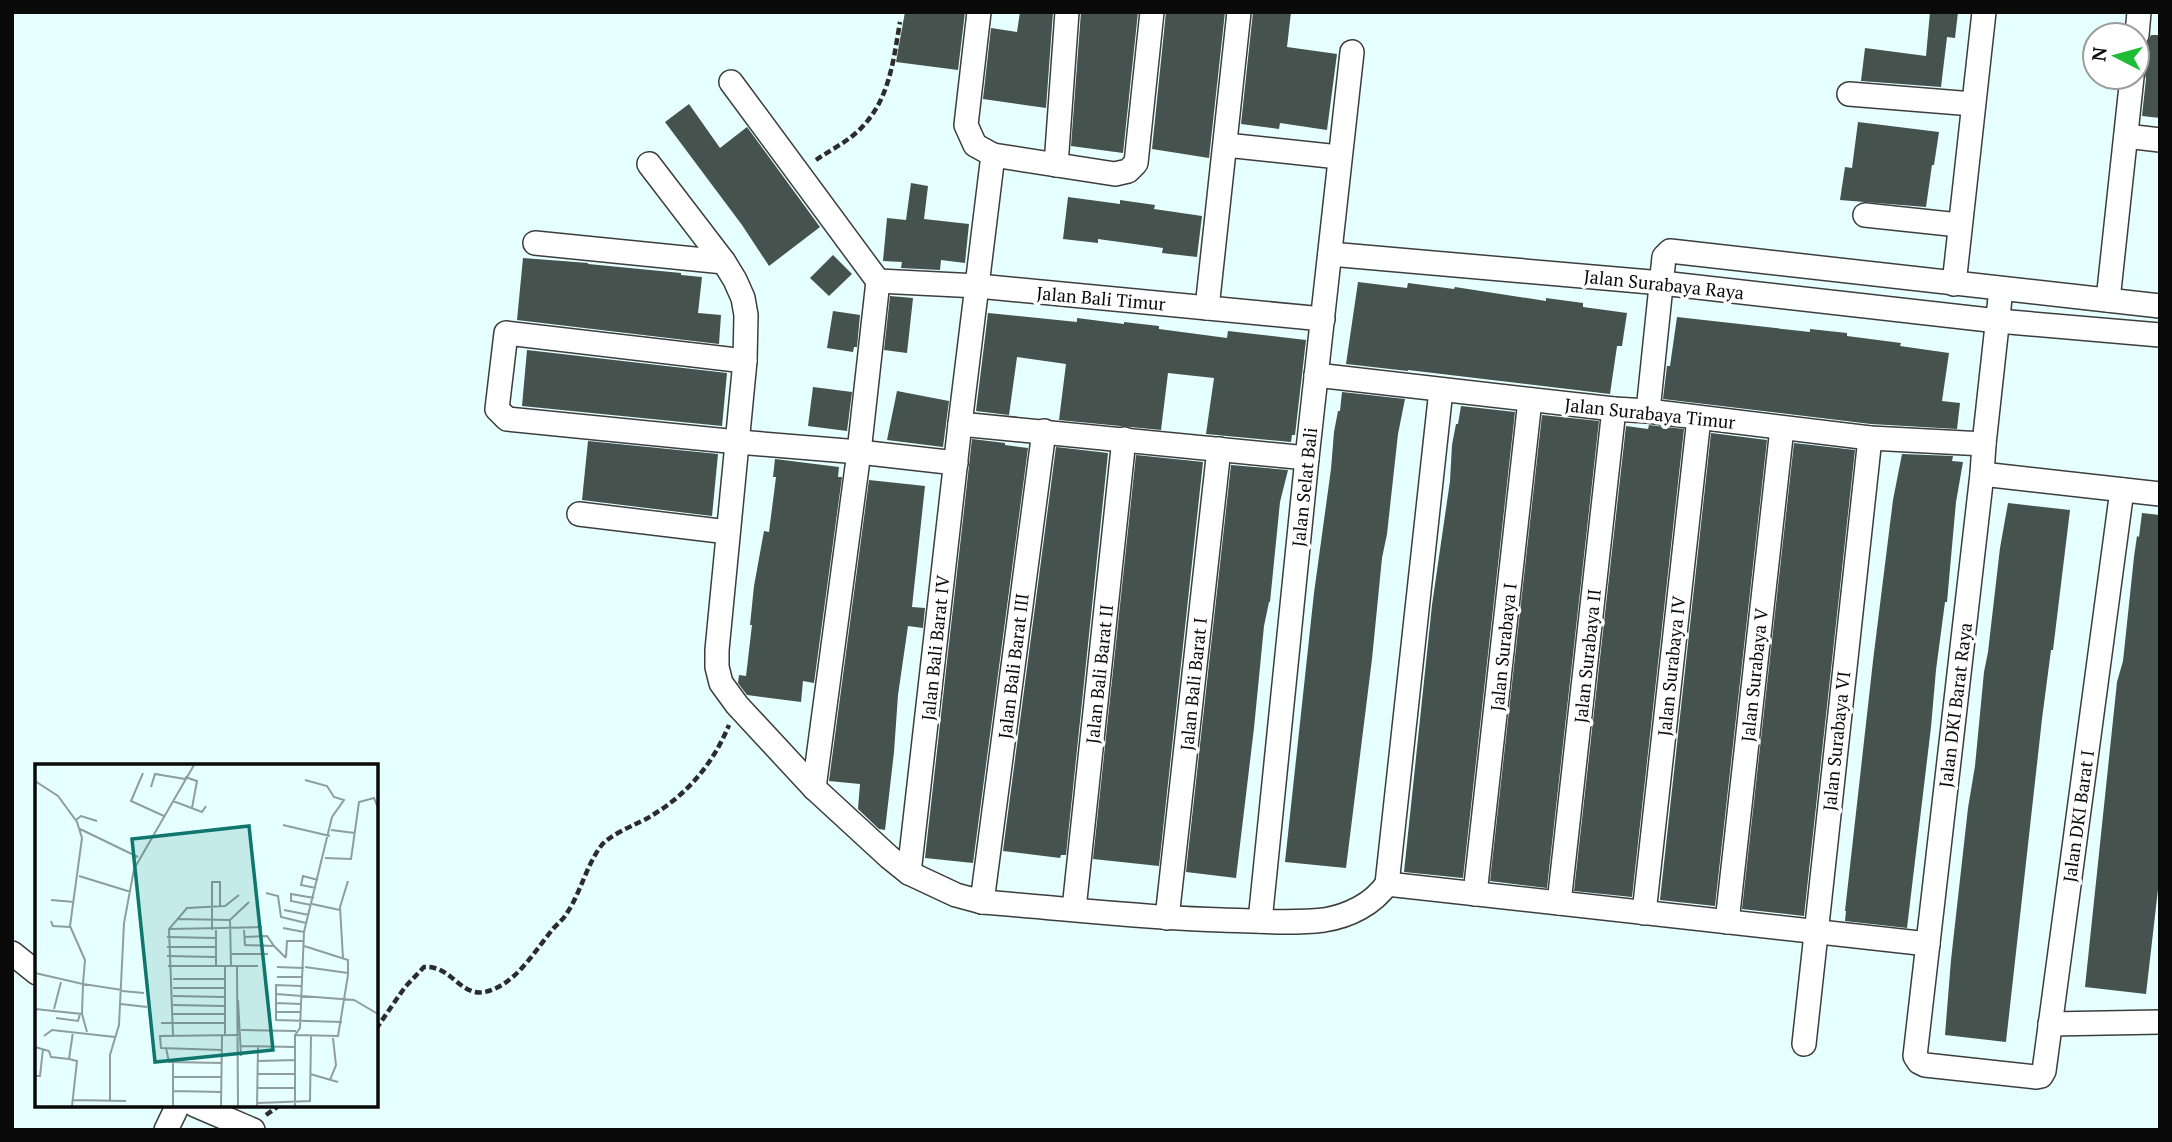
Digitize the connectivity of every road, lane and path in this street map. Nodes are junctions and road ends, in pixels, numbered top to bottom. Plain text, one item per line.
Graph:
1 (979, 12) edge
2 (1067, 12) edge
3 (1152, 12) edge
4 (1239, 12) edge
5 (1984, 12) edge
6 (900, 22) dead end
7 (1352, 52) dead end
8 (731, 82) dead end
9 (2131, 91) edge
10 (1849, 94) dead end
11 (1973, 104) junction
12 (2126, 136) junction
13 (2160, 140) edge
14 (1226, 145) junction
15 (993, 155) junction
16 (1339, 157) junction
17 (649, 164) dead end
18 (1056, 165) junction
19 (797, 173) junction
20 (1865, 215) dead end
21 (1959, 225) junction
22 (535, 243) dead end
23 (1330, 254) junction
24 (724, 262) junction
25 (878, 281) junction
26 (1662, 283) junction
27 (1954, 284) junction
28 (978, 286) junction
29 (2001, 289) junction
30 (2108, 300) junction
31 (2160, 306) edge
32 (1208, 308) junction
33 (1324, 319) junction
34 (1998, 321) junction
35 (2160, 335) edge
36 (745, 361) junction
37 (1316, 375) junction
38 (1441, 390) junction
39 (1530, 400) junction
40 (1614, 409) junction
41 (1648, 411) junction
42 (1699, 418) junction
43 (960, 424) junction
44 (1782, 428) junction
45 (1044, 431) junction
46 (1870, 438) junction
47 (1124, 439) junction
48 (738, 442) junction
49 (1984, 444) junction
50 (1219, 449) junction
51 (859, 452) junction
52 (1307, 458) junction
53 (956, 463) junction
54 (1982, 474) junction
55 (2122, 490) junction
56 (2160, 494) edge
57 (579, 514) dead end
58 (729, 532) junction
59 (737, 705) junction
60 (814, 788) junction
61 (909, 873) junction
62 (1387, 884) junction
63 (1475, 894) junction
64 (982, 902) junction
65 (1559, 903) junction
66 (1074, 909) junction
67 (1644, 913) junction
68 (1167, 918) junction
69 (1260, 922) junction
70 (1727, 922) junction
71 (1815, 932) junction
72 (1928, 944) junction
73 (12, 953) edge
74 (35, 971) edge
75 (2160, 1022) edge
76 (2050, 1024) junction
77 (378, 1026) edge
78 (1804, 1044) dead end
79 (1976, 1070) joint
80 (177, 1107) edge
81 (200, 1107) edge
82 (166, 1130) edge
83 (253, 1130) edge

1 - 15 street
2 - 18 street
3 - 18 street
4 - 14 street
5 - 11 street
6 - 19 path
7 - 16 street, Jalan Selat Bali
8 - 19 street
9 - 12 street
10 - 11 street
11 - 21 street
12 - 13 street
12 - 30 street
14 - 16 street
14 - 32 street
15 - 18 street
15 - 28 street, Jalan Bali Barat IV
16 - 23 street, Jalan Selat Bali
17 - 24 street
19 - 25 street
20 - 21 street
21 - 27 street
22 - 24 street
23 - 26 street, Jalan Surabaya Raya
23 - 33 street, Jalan Selat Bali
24 - 36 street
25 - 28 street, Jalan Bali Timur
25 - 51 street
26 - 27 street
26 - 34 street, Jalan Surabaya Raya
26 - 41 street
27 - 29 street
28 - 32 street, Jalan Bali Timur
28 - 43 street, Jalan Bali Barat IV
29 - 30 street
29 - 34 street, Jalan DKI Barat Raya
30 - 31 street
32 - 33 street, Jalan Bali Timur
33 - 37 street, Jalan Selat Bali
34 - 35 street, Jalan Surabaya Raya
34 - 49 street, Jalan DKI Barat Raya
36 - 48 street
36 - 48 street
37 - 38 street, Jalan Surabaya Timur
37 - 52 street, Jalan Selat Bali
38 - 39 street, Jalan Surabaya Timur
38 - 62 street
39 - 40 street, Jalan Surabaya Timur
39 - 63 street, Jalan Surabaya I
40 - 41 street, Jalan Surabaya Timur
40 - 65 street, Jalan Surabaya II
41 - 42 street, Jalan Surabaya Timur
42 - 44 street, Jalan Surabaya Timur
42 - 67 street, Jalan Surabaya IV
43 - 45 street
43 - 53 street, Jalan Bali Barat IV
44 - 46 street, Jalan Surabaya Timur
44 - 70 street, Jalan Surabaya V
45 - 47 street
45 - 64 street, Jalan Bali Barat III
46 - 49 street, Jalan Surabaya Timur
46 - 71 street, Jalan Surabaya VI
47 - 50 street
47 - 66 street, Jalan Bali Barat II
48 - 51 street
48 - 58 street
49 - 54 street, Jalan DKI Barat Raya
50 - 52 street
50 - 68 street, Jalan Bali Barat I
51 - 53 street
51 - 60 street
52 - 69 street, Jalan Selat Bali
53 - 61 street, Jalan Bali Barat IV
54 - 55 street
54 - 72 street, Jalan DKI Barat Raya
55 - 56 street
55 - 76 street, Jalan DKI Barat I
57 - 58 street
58 - 59 street
59 - 60 street
59 - 77 path
60 - 61 street
61 - 64 street
62 - 63 street
62 - 69 street
63 - 65 street
64 - 66 street
65 - 67 street
66 - 68 street
67 - 70 street
68 - 69 street
70 - 71 street
71 - 72 street
71 - 78 street, Jalan Surabaya VI
72 - 79 street, Jalan DKI Barat Raya
73 - 74 street
75 - 76 street
76 - 79 street, Jalan DKI Barat I
80 - 82 street
81 - 83 street

